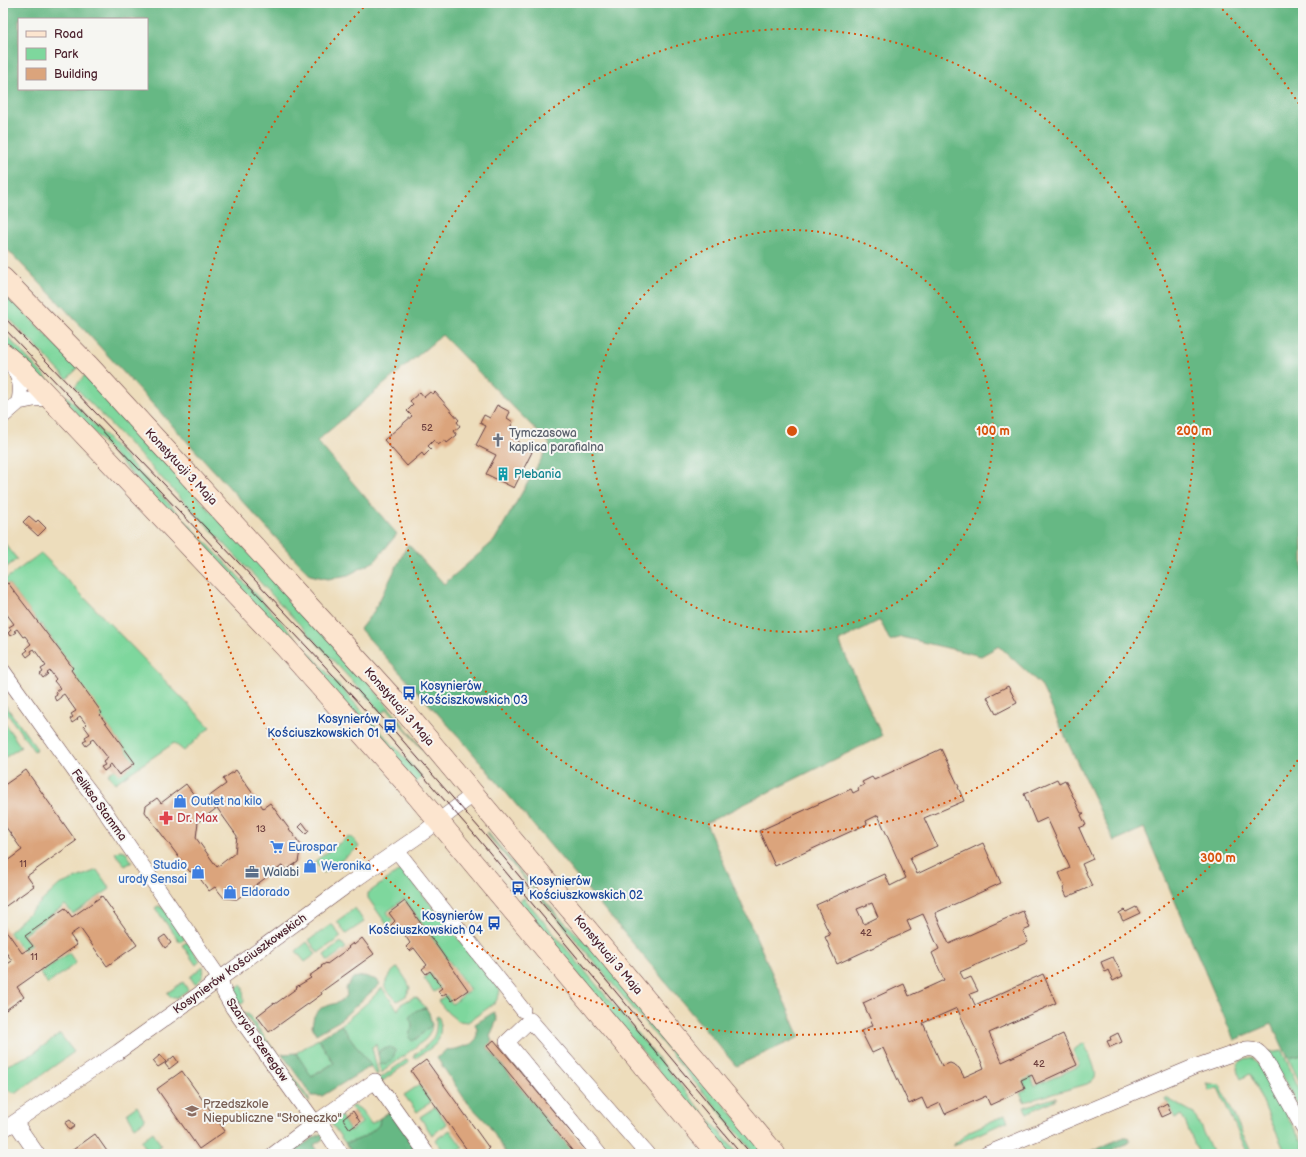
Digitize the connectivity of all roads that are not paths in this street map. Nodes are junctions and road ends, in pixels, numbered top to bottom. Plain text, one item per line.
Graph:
1 (3, 278) edge
2 (6, 356) edge
3 (48, 398) junction
4 (19, 402) junction
5 (3, 416) edge
6 (3, 671) edge
7 (474, 794) junction
8 (439, 821) junction
9 (397, 851) junction
10 (220, 979) junction
11 (523, 1010) dead end
12 (315, 1123) junction
13 (9, 1126) edge
14 (1303, 1128) edge
15 (37, 1154) edge
16 (274, 1154) edge
17 (341, 1154) edge
18 (427, 1154) edge
19 (598, 1154) edge
20 (646, 1154) edge
21 (717, 1154) edge
22 (775, 1154) edge
23 (987, 1154) edge

1 - 7 street, Konstytucji 3 Maja
2 - 3 street
2 - 4 street
3 - 4 street
3 - 8 street
4 - 5 street
6 - 10 street, Feliksa Stamma
7 - 8 street, Kosynierów Kościuszkowskich
7 - 22 street, Konstytucji 3 Maja
8 - 9 street, Kosynierów Kościuszkowskich
8 - 21 street
9 - 10 street, Kosynierów Kościuszkowskich
9 - 11 street
10 - 12 street, Szarych Szeregów
10 - 13 street, Kosynierów Kościuszkowskich
12 - 16 street
12 - 17 street, Szarych Szeregów
12 - 18 street
13 - 15 street
14 - 23 street
19 - 20 street

